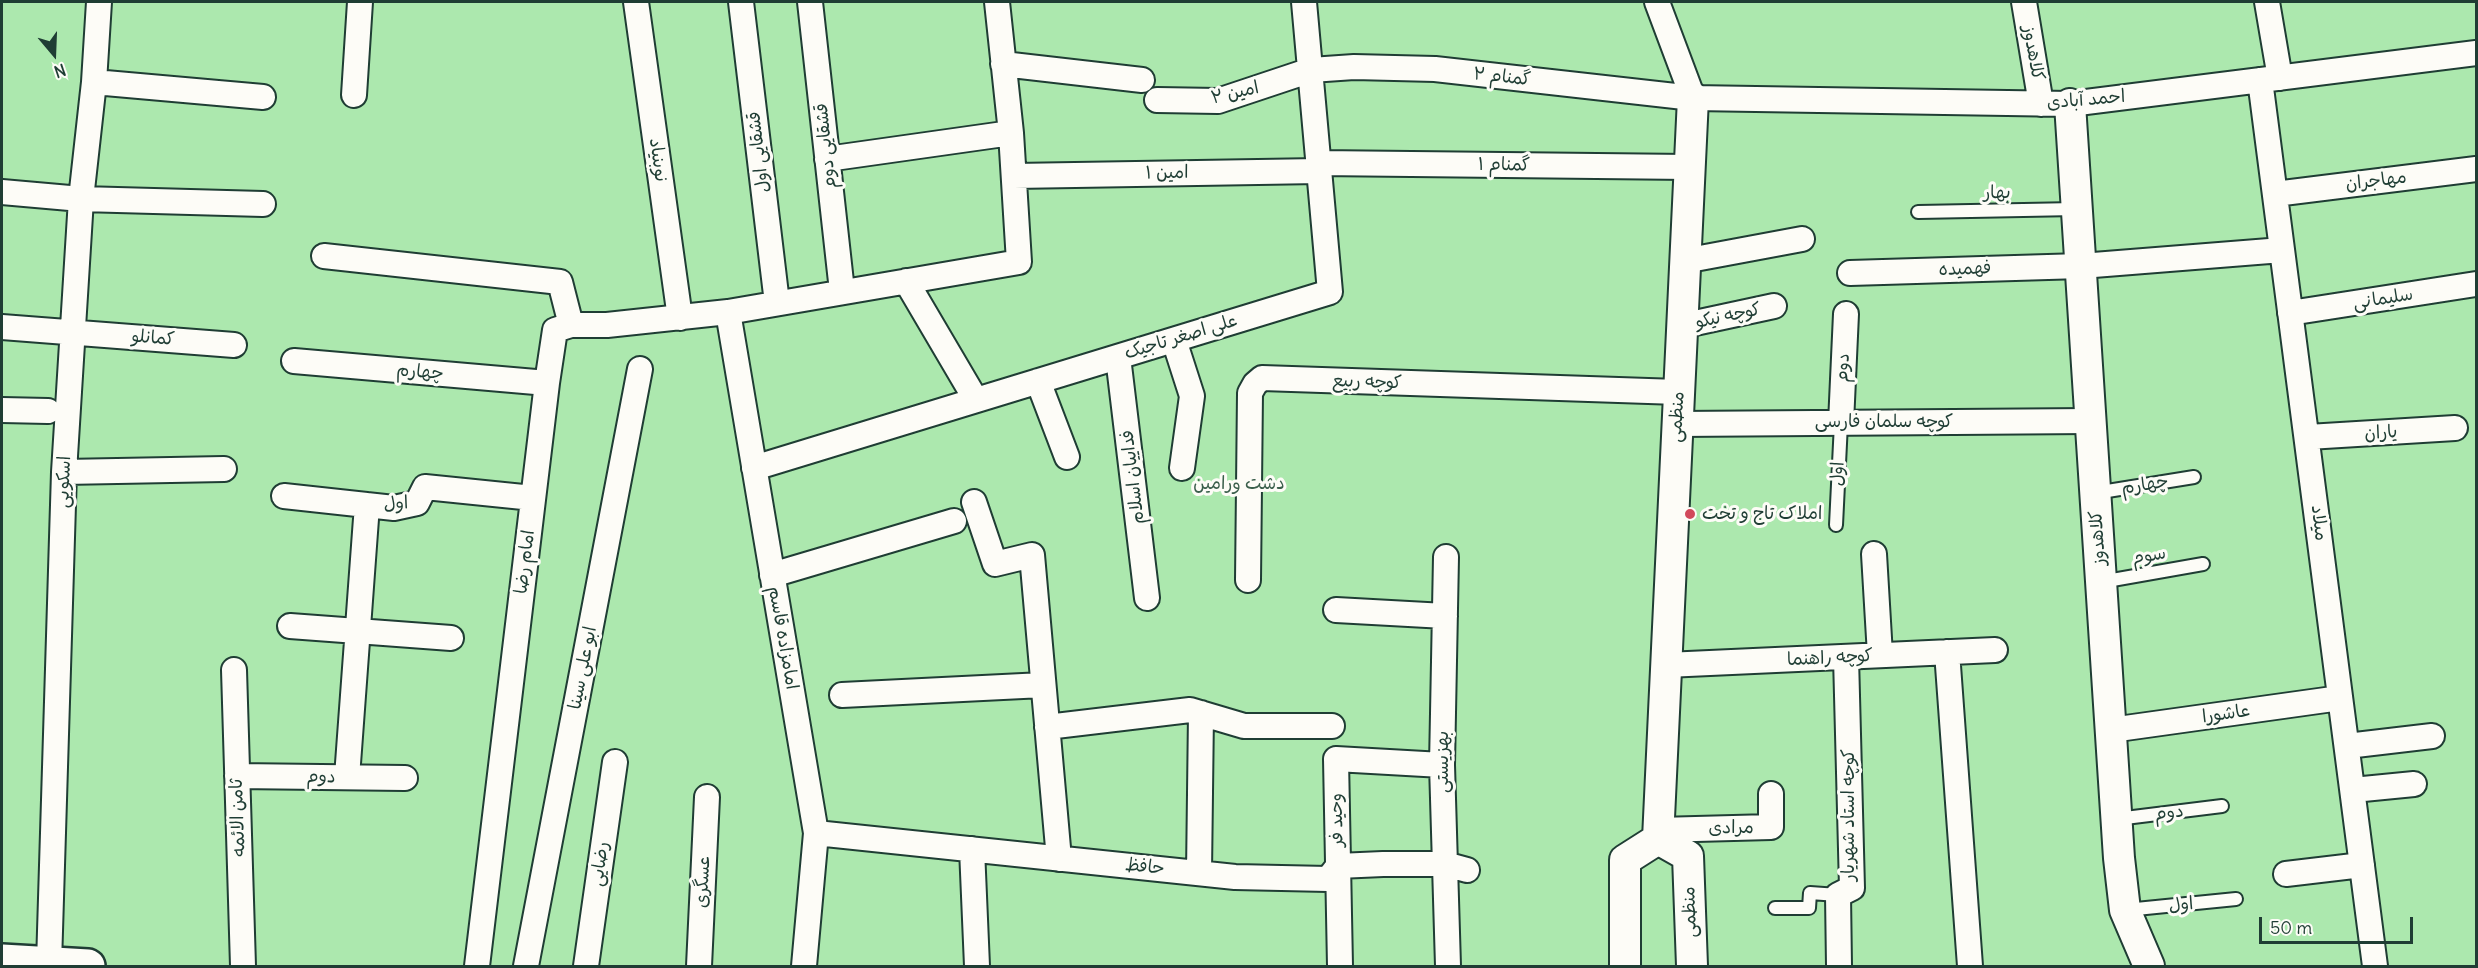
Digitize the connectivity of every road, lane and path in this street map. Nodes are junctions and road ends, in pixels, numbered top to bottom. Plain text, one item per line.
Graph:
1 (99, 2) edge
2 (360, 2) edge
3 (636, 2) edge
4 (741, 2) edge
5 (816, 2) edge
6 (997, 2) edge
7 (1304, 2) edge
8 (1657, 2) edge
9 (2024, 2) edge
10 (2267, 2) edge
11 (2476, 54) edge
12 (1003, 64) junction
13 (1311, 70) junction
14 (2270, 79) junction
15 (1142, 80) dead end
16 (94, 82) junction
17 (354, 95) dead end
18 (263, 97) dead end
19 (1693, 98) junction
20 (1157, 99) dead end
21 (2056, 104) junction
22 (1011, 133) junction
23 (828, 159) junction
24 (1319, 167) junction
25 (1689, 167) junction
26 (2476, 169) edge
27 (1014, 176) junction
28 (2, 192) edge
29 (2275, 194) junction
30 (81, 199) junction
31 (263, 204) dead end
32 (2077, 209) junction
33 (1918, 212) dead end
34 (1802, 239) dead end
35 (2282, 250) junction
36 (324, 256) dead end
37 (1684, 261) junction
38 (2081, 266) junction
39 (1850, 273) dead end
40 (906, 281) junction
41 (2476, 284) edge
42 (842, 291) junction
43 (777, 303) junction
44 (1774, 306) dead end
45 (728, 312) junction
46 (2290, 313) junction
47 (1846, 314) dead end
48 (680, 318) junction
49 (571, 325) junction
50 (1681, 326) junction
51 (2, 327) edge
52 (72, 332) junction
53 (1174, 340) junction
54 (234, 345) dead end
55 (1118, 357) junction
56 (294, 361) dead end
57 (639, 369) dead end
58 (1038, 381) junction
59 (547, 383) junction
60 (1678, 392) junction
61 (976, 400) junction
62 (2, 410) edge
63 (48, 411) dead end
64 (2091, 421) junction
65 (1840, 423) junction
66 (1677, 424) junction
67 (2455, 428) dead end
68 (2308, 437) junction
69 (1067, 457) dead end
70 (754, 468) junction
71 (1182, 468) dead end
72 (224, 469) dead end
73 (64, 472) junction
74 (2194, 477) dead end
75 (2096, 493) junction
76 (284, 496) dead end
77 (533, 498) junction
78 (974, 502) dead end
79 (367, 505) junction
80 (954, 521) dead end
81 (1836, 525) dead end
82 (1874, 554) dead end
83 (1446, 557) dead end
84 (2202, 564) dead end
85 (772, 575) junction
86 (1248, 580) dead end
87 (2101, 582) junction
88 (1147, 598) dead end
89 (1336, 610) dead end
90 (1445, 616) junction
91 (290, 626) dead end
92 (357, 631) junction
93 (450, 638) dead end
94 (1995, 650) dead end
95 (1947, 652) junction
96 (1880, 655) junction
97 (1846, 657) junction
98 (1665, 665) junction
99 (234, 670) dead end
100 (1043, 685) junction
101 (842, 695) dead end
102 (2340, 698) junction
103 (1201, 713) junction
104 (1332, 726) dead end
105 (1047, 728) junction
106 (2111, 730) junction
107 (2432, 736) dead end
108 (2347, 746) junction
109 (615, 762) dead end
110 (1432, 765) junction
111 (237, 776) junction
112 (347, 777) junction
113 (405, 778) dead end
114 (2414, 784) dead end
115 (2353, 790) junction
116 (1771, 794) dead end
117 (707, 797) dead end
118 (2222, 806) dead end
119 (2116, 819) junction
120 (816, 833) junction
121 (1658, 834) junction
122 (972, 849) junction
123 (1059, 859) junction
124 (2362, 865) junction
125 (1338, 866) junction
126 (1456, 867) junction
127 (1199, 873) junction
128 (2286, 874) dead end
129 (1838, 895) junction
130 (2236, 899) dead end
131 (1775, 908) dead end
132 (2125, 910) junction
133 (2, 961) edge
134 (49, 964) junction
135 (88, 966) edge
136 (243, 966) edge
137 (477, 966) edge
138 (526, 966) edge
139 (586, 966) edge
140 (699, 966) edge
141 (804, 966) edge
142 (977, 966) edge
143 (1340, 966) edge
144 (1448, 966) edge
145 (1625, 966) edge
146 (1692, 966) edge
147 (1839, 966) edge
148 (1970, 966) edge
149 (2149, 966) edge
150 (2375, 966) edge

1 - 16 street, اسکویی
2 - 17 street
3 - 48 street, نوبنیاد
4 - 43 street, قشقایی اول
5 - 23 street, قشقایی دوم
6 - 12 street
7 - 13 street, علی اصغر تاجیک
8 - 19 street, منظمی
9 - 21 street, کلاهدوز
10 - 14 street, میلاد
11 - 14 street, احمد آبادی
12 - 15 street
12 - 22 street
13 - 19 street, گمنام ۲
13 - 20 street, امین ۲
13 - 24 street, علی اصغر تاجیک
14 - 21 street, احمد آبادی
14 - 29 street, میلاد
16 - 18 street
16 - 30 street, اسکویی
19 - 21 street, احمد آبادی
19 - 25 street, منظمی
21 - 32 street, کلاهدوز
22 - 23 street
22 - 27 street
23 - 42 street, قشقایی دوم
24 - 25 street, گمنام ۱
24 - 27 street, امین ۱
24 - 53 street, علی اصغر تاجیک
25 - 37 street, منظمی
26 - 29 street, مهاجران
27 - 40 street
28 - 30 street
29 - 35 street, میلاد
30 - 31 street
30 - 52 street, اسکویی
32 - 33 lane, بهار
32 - 38 street, کلاهدوز
34 - 37 street
35 - 38 street, فهمیده
35 - 46 street, میلاد
36 - 49 street
37 - 50 street, منظمی
38 - 39 street, فهمیده
38 - 64 street, کلاهدوز
40 - 42 street
40 - 61 street
41 - 46 street, سلیمانی
42 - 43 street
43 - 45 street
44 - 50 street, کوچه نیکو
45 - 48 street
45 - 70 street, امامزاده قاسم
46 - 68 street, میلاد
47 - 65 street, دوم
48 - 49 street
49 - 59 street, امام رضا
50 - 60 street, منظمی
51 - 52 street, کمانلو
52 - 54 street, کمانلو
52 - 73 street, اسکویی
53 - 55 street, علی اصغر تاجیک
53 - 71 street
55 - 58 street, علی اصغر تاجیک
55 - 88 street, فداییان اسلام
56 - 59 street, چهارم
57 - 138 street, ابو علی سینا
58 - 61 street, علی اصغر تاجیک
58 - 69 street
59 - 77 street, امام رضا
60 - 66 street, منظمی
60 - 86 street, کوچه ربیع
61 - 70 street, علی اصغر تاجیک
62 - 63 street
64 - 65 street, کوچه سلمان فارسی
64 - 75 street, کلاهدوز
65 - 66 street, کوچه سلمان فارسی
65 - 81 lane, اول
66 - 98 street, منظمی
67 - 68 street, یاران
68 - 102 street, میلاد
70 - 85 street, امامزاده قاسم
72 - 73 street
73 - 134 street, اسکویی
74 - 75 lane, چهارم
75 - 87 street, کلاهدوز
76 - 79 street, اول
77 - 79 street, اول
77 - 137 street, امام رضا
78 - 100 street
79 - 92 street
80 - 85 street
82 - 96 street
83 - 90 street, بهزیستی
84 - 87 lane, سوم
85 - 120 street, امامزاده قاسم
87 - 106 street, کلاهدوز
89 - 90 street
90 - 110 street, بهزیستی
91 - 92 street
92 - 93 street
92 - 112 street
94 - 95 street, کوچه راهنما
95 - 96 street, کوچه راهنما
95 - 148 street
96 - 97 street, کوچه راهنما
97 - 98 street, کوچه راهنما
97 - 129 street, کوچه استاد شهریار
98 - 121 street, منظمی
99 - 111 street, ثامن الائمه
100 - 101 street
100 - 105 street
102 - 106 street, عاشورا
102 - 108 street, میلاد
103 - 104 street
103 - 105 street
103 - 127 street
105 - 123 street
106 - 119 street, کلاهدوز
107 - 108 street
108 - 115 street, میلاد
109 - 139 street, رضایی
110 - 125 street, وحید فر
110 - 126 street, بهزیستی
111 - 112 street, دوم
111 - 136 street, ثامن الائمه
112 - 113 street, دوم
114 - 115 street
115 - 124 street, میلاد
116 - 121 street, مرادی
117 - 140 street, عسگری
118 - 119 lane, دوم
119 - 132 street, کلاهدوز
120 - 122 street, حافظ
120 - 141 street, امامزاده قاسم
121 - 145 street
121 - 146 street, منظمی
122 - 123 street, حافظ
122 - 142 street
123 - 127 street, حافظ
124 - 128 street
124 - 150 street, میلاد
125 - 126 street, حافظ
125 - 127 street, حافظ
125 - 143 street, وحید فر
126 - 144 street, بهزیستی
129 - 131 lane
129 - 147 street, کوچه استاد شهریار
130 - 132 lane, اول
132 - 149 street, کلاهدوز
133 - 134 main road
134 - 135 main road

